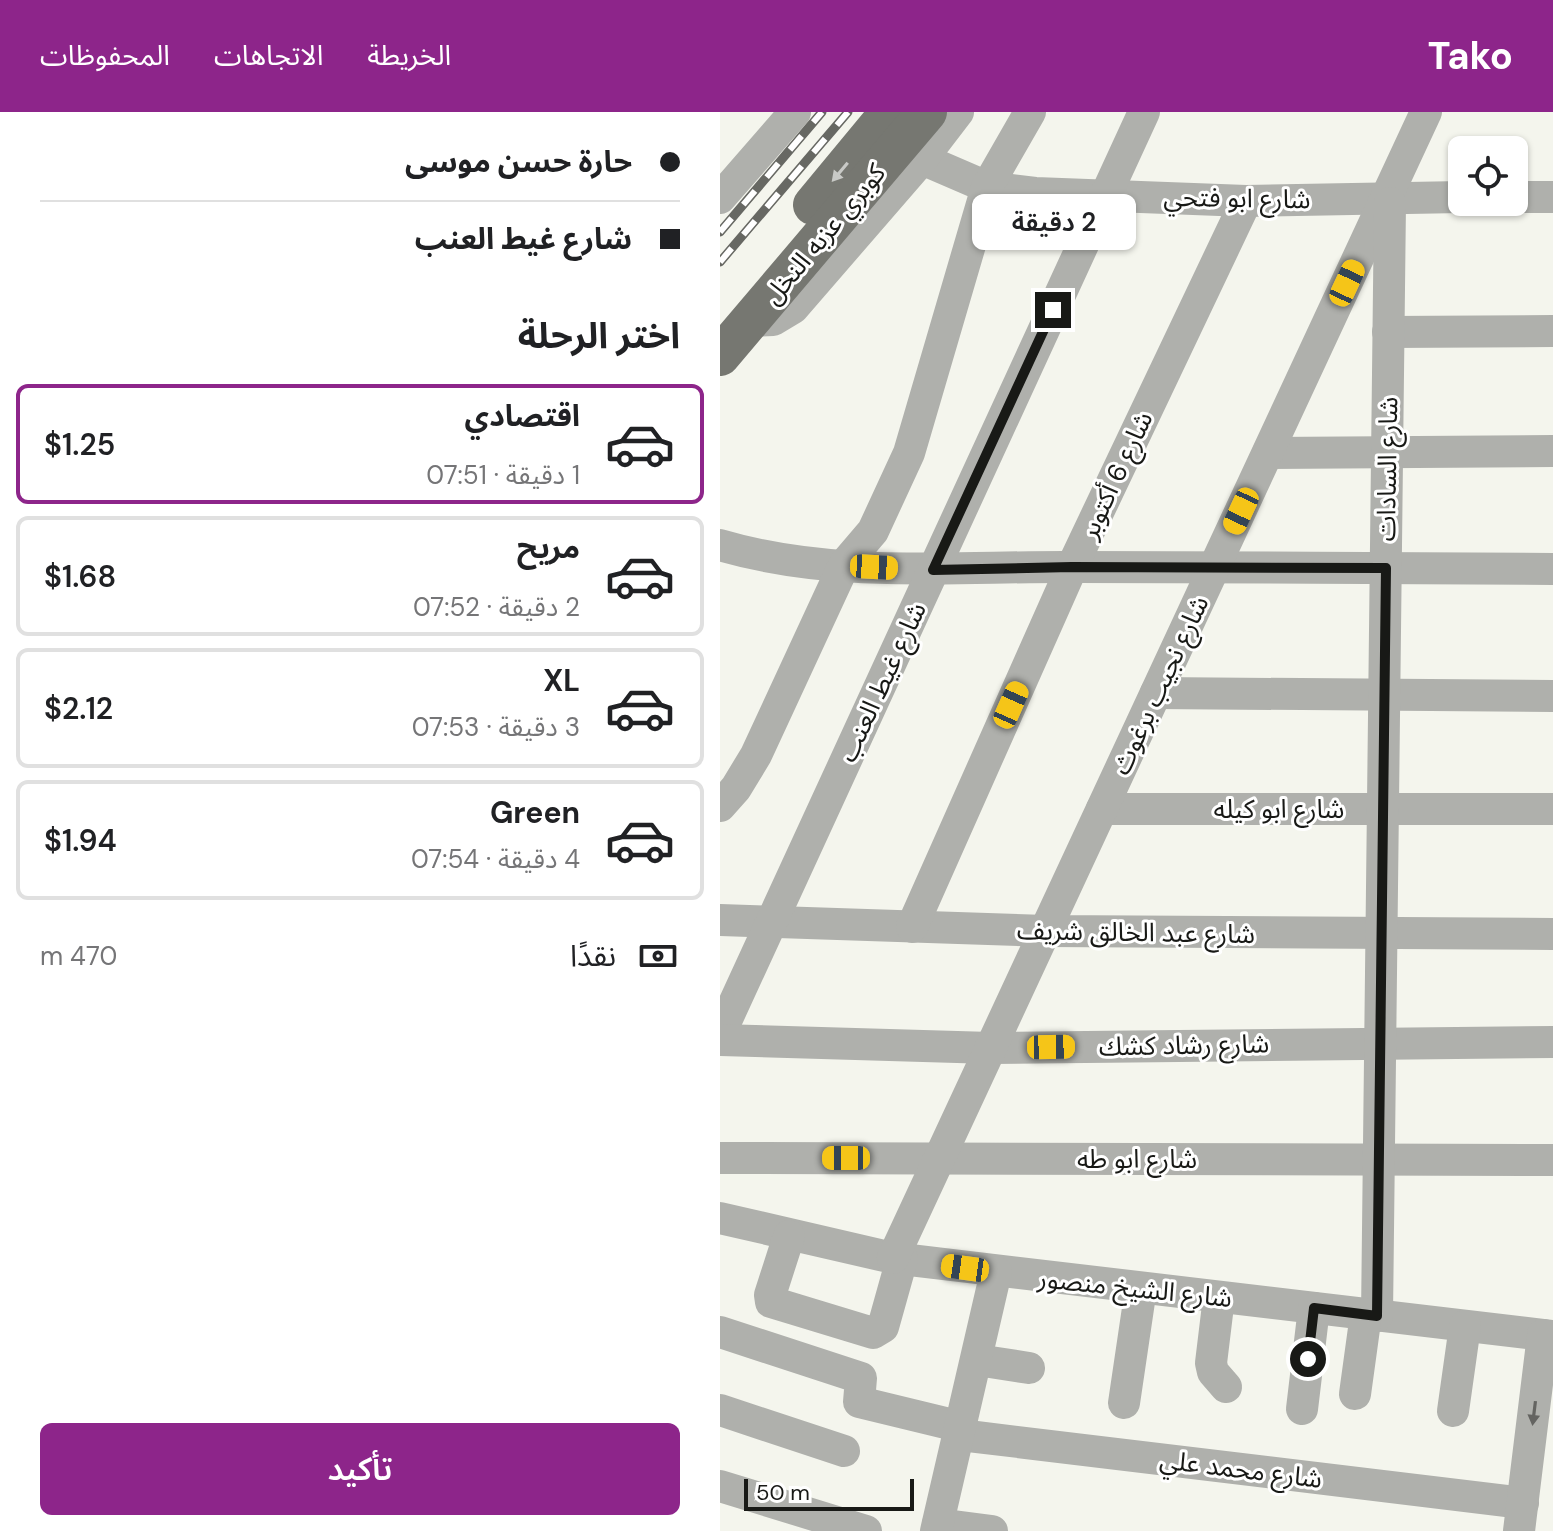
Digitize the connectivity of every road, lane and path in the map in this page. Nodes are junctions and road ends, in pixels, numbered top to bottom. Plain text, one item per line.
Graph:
1 (795, 112) edge
2 (890, 112) edge
3 (927, 112) edge
4 (958, 112) edge
5 (1030, 112) edge
6 (1144, 112) edge
7 (1426, 112) edge
8 (922, 159) junction
9 (987, 187) junction
10 (1106, 194) junction
11 (721, 196) edge
12 (1448, 197) edge
13 (1528, 197) edge
14 (1553, 197) edge
15 (1388, 198) junction
16 (1246, 201) junction
17 (775, 271) junction
18 (735, 318) edge
19 (1553, 331) edge
20 (1388, 332) junction
21 (720, 356) edge
22 (1553, 451) edge
23 (1387, 452) junction
24 (1268, 453) junction
25 (720, 545) edge
26 (844, 565) junction
27 (1072, 567) junction
28 (1386, 568) junction
29 (1214, 569) junction
30 (1553, 569) edge
31 (933, 570) junction
32 (1156, 693) junction
33 (1384, 695) junction
34 (1553, 696) edge
35 (720, 806) edge
36 (1102, 809) junction
37 (1383, 809) junction
38 (1553, 809) edge
39 (720, 920) edge
40 (771, 923) junction
41 (912, 927) junction
42 (1046, 931) junction
43 (1553, 934) edge
44 (1381, 935) junction
45 (720, 1034) edge
46 (720, 1040) edge
47 (1380, 1042) junction
48 (1553, 1042) edge
49 (991, 1048) junction
50 (720, 1158) edge
51 (940, 1158) junction
52 (1379, 1160) junction
53 (1553, 1160) edge
54 (720, 1218) edge
55 (789, 1236) junction
56 (898, 1259) junction
57 (996, 1272) junction
58 (1141, 1288) junction
59 (1219, 1297) junction
60 (1314, 1308) junction
61 (1371, 1315) junction
62 (1465, 1326) junction
63 (720, 1332) edge
64 (1548, 1336) edge
65 (977, 1360) junction
66 (1029, 1368) dead end
67 (1226, 1387) dead end
68 (1355, 1394) dead end
69 (1124, 1403) dead end
70 (1302, 1409) dead end
71 (720, 1410) edge
72 (1453, 1411) dead end
73 (961, 1431) junction
74 (844, 1451) dead end
75 (720, 1486) edge
76 (1521, 1517) edge
77 (937, 1528) edge
78 (866, 1531) edge
79 (992, 1531) edge

1 - 11 street
2 -> 17 main road, كوبري عزبه النخل
3 - 17 main road, كوبري عزبه النخل
4 - 8 street
5 - 9 street
6 - 10 street, شارع غيط العنب
7 - 15 street, شارع نجيب برغوث
8 - 9 street, شارع ابو فتحي
8 - 18 street
9 - 10 street, شارع ابو فتحي
9 - 26 street
10 - 16 street, شارع ابو فتحي
10 - 31 street, شارع غيط العنب
12 - 15 street, شارع ابو فتحي
13 - 14 street
15 - 16 street, شارع ابو فتحي
15 - 20 street, شارع السادات
15 - 24 street, شارع نجيب برغوث
16 - 27 street, شارع 6 أكتوبر
17 - 18 main road, كوبري عزبه النخل
18 - 21 main road, كوبري عزبه النخل
19 - 20 street
20 - 23 street, شارع السادات
22 - 23 street
23 - 24 street
23 - 28 street, شارع السادات
24 - 29 street, شارع نجيب برغوث
25 - 26 street
26 - 31 street
26 - 35 street
27 - 29 street
27 - 31 street
27 - 41 street, شارع 6 أكتوبر
28 - 29 street
28 - 30 street
28 - 33 street, شارع السادات
29 - 32 street, شارع نجيب برغوث
31 - 40 street, شارع غيط العنب
32 - 33 street
32 - 36 street, شارع نجيب برغوث
33 - 34 street
33 - 37 street, شارع السادات
36 - 37 street, شارع ابو كيله
36 - 42 street, شارع نجيب برغوث
37 - 38 street, شارع ابو كيله
37 - 44 street, شارع السادات
39 - 40 street, شارع عبد الخالق شريف
40 - 41 street, شارع عبد الخالق شريف
40 - 45 street, شارع غيط العنب
41 - 42 street, شارع عبد الخالق شريف
42 - 44 street, شارع عبد الخالق شريف
42 - 49 street, شارع نجيب برغوث
43 - 44 street, شارع عبد الخالق شريف
44 - 47 street, شارع السادات
46 - 49 street, شارع رشاد كشك
47 - 48 street, شارع رشاد كشك
47 - 49 street, شارع رشاد كشك
47 - 52 street, شارع السادات
49 - 51 street, شارع نجيب برغوث
50 - 51 street, شارع ابو طه
51 - 52 street, شارع ابو طه
51 - 56 street, شارع نجيب برغوث
52 - 53 street, شارع ابو طه
52 - 61 street, شارع السادات
54 - 55 street, شارع الشيخ منصور
55 - 56 street, شارع الشيخ منصور
55 - 56 street, شارع نجيب برغوث
56 - 57 street, شارع الشيخ منصور
57 - 58 street, شارع الشيخ منصور
57 - 65 street
58 - 59 street, شارع الشيخ منصور
58 - 69 street
59 - 60 street, شارع الشيخ منصور
59 - 67 street
60 - 61 street, شارع الشيخ منصور
60 - 70 street
61 - 62 street, شارع الشيخ منصور
61 - 68 street, شارع السادات
62 - 64 street, شارع الشيخ منصور
62 - 72 street
63 - 73 street, شارع محمد علي
64 -> 76 street
65 - 66 street
65 - 73 street
71 - 74 street
73 - 76 street, شارع محمد علي
73 - 77 street
75 - 78 street
77 - 79 street

